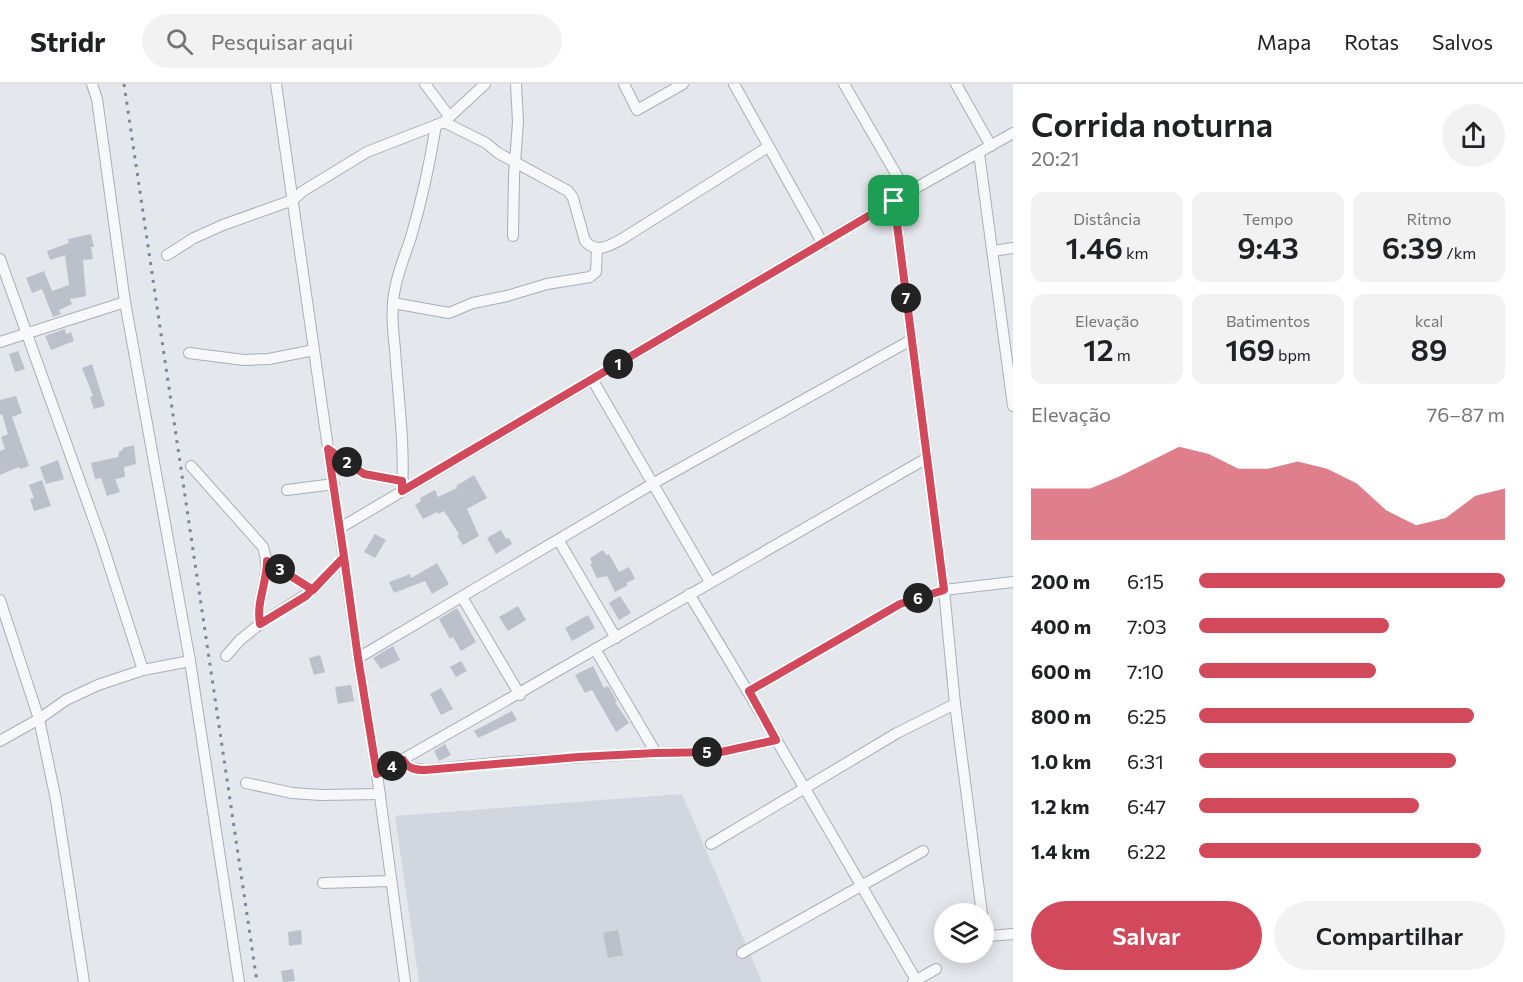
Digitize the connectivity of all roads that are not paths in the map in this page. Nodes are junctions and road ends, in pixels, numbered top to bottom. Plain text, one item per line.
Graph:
1 (92, 84) edge
2 (276, 84) edge
3 (424, 84) edge
4 (485, 84) edge
5 (516, 84) edge
6 (624, 84) edge
7 (683, 84) edge
8 (734, 84) edge
9 (844, 84) edge
10 (956, 84) edge
11 (443, 121) junction
12 (1013, 133) edge
13 (991, 146) junction
14 (768, 147) junction
15 (979, 153) junction
16 (516, 162) junction
17 (907, 193) junction
18 (293, 200) junction
19 (894, 201) junction
20 (513, 236) dead end
21 (823, 244) junction
22 (1013, 248) edge
23 (597, 249) junction
24 (993, 251) junction
25 (167, 255) dead end
26 (0, 259) edge
27 (125, 302) junction
28 (393, 303) junction
29 (27, 333) junction
30 (911, 340) junction
31 (0, 342) edge
32 (314, 350) junction
33 (189, 353) dead end
34 (1011, 366) edge
35 (592, 379) junction
36 (1013, 406) edge
37 (328, 449) junction
38 (927, 458) junction
39 (191, 466) dead end
40 (654, 483) junction
41 (334, 484) junction
42 (402, 486) junction
43 (287, 490) dead end
44 (340, 528) junction
45 (559, 540) junction
46 (344, 557) junction
47 (267, 561) junction
48 (710, 582) junction
49 (1013, 582) edge
50 (313, 590) junction
51 (944, 590) junction
52 (689, 594) junction
53 (462, 597) junction
54 (0, 600) edge
55 (260, 624) junction
56 (616, 638) junction
57 (595, 649) junction
58 (226, 656) dead end
59 (358, 658) junction
60 (190, 661) junction
61 (143, 670) junction
62 (749, 691) junction
63 (520, 695) junction
64 (955, 704) junction
65 (39, 719) junction
66 (776, 740) junction
67 (0, 741) edge
68 (656, 753) junction
69 (403, 760) junction
70 (377, 774) junction
71 (246, 783) dead end
72 (804, 789) junction
73 (380, 794) junction
74 (711, 844) dead end
75 (923, 851) dead end
76 (391, 881) junction
77 (323, 883) dead end
78 (861, 885) junction
79 (981, 903) edge
80 (1013, 934) edge
81 (994, 936) edge
82 (742, 953) dead end
83 (936, 969) dead end
84 (914, 981) edge
85 (84, 982) edge
86 (239, 982) edge
87 (405, 982) edge

1 - 27 street
2 - 18 street
3 - 11 street
4 - 11 street
5 - 16 street
6 - 7 street
8 - 14 street
9 - 17 street
10 - 13 street
11 - 16 street
11 - 18 street
11 - 28 street
12 - 13 street
13 - 15 street
14 - 21 street
14 - 23 street
15 - 17 street
15 - 24 street
16 - 20 street
16 - 23 street
17 - 19 street
18 - 25 street
18 - 32 street
19 - 21 street
19 - 30 street
21 - 35 street
22 - 24 street
23 - 28 street
24 - 34 street
26 - 29 street
27 - 29 street
27 - 60 street
28 - 42 street
29 - 31 street
29 - 61 street
30 - 38 street
30 - 40 street
32 - 33 street
32 - 37 street
34 - 36 street
35 - 40 street
35 - 42 street
37 - 41 street
37 - 42 street
38 - 48 street
38 - 51 street
39 - 47 street
40 - 45 street
40 - 48 street
41 - 43 street
41 - 44 street
42 - 44 street
44 - 46 street
45 - 53 street
45 - 56 street
46 - 50 street
46 - 59 street
47 - 50 street
47 - 55 street
48 - 52 street
49 - 51 street
50 - 55 street
51 - 62 street
51 - 64 street
52 - 56 street
52 - 62 street
53 - 59 street
53 - 63 street
54 - 65 street
55 - 58 street
56 - 57 street
57 - 63 street
57 - 68 street
59 - 70 street
60 - 61 street
60 - 86 street
61 - 65 street
62 - 66 street
63 - 69 street
64 - 72 street
64 - 79 street
65 - 67 street
65 - 85 street
66 - 68 street
66 - 72 street
68 - 69 street
69 - 70 street
70 - 73 street
71 - 73 street
72 - 74 street
72 - 78 street
73 - 76 street
75 - 78 street
76 - 77 street
76 - 87 street
78 - 82 street
78 - 84 street
80 - 81 street
83 - 84 street

